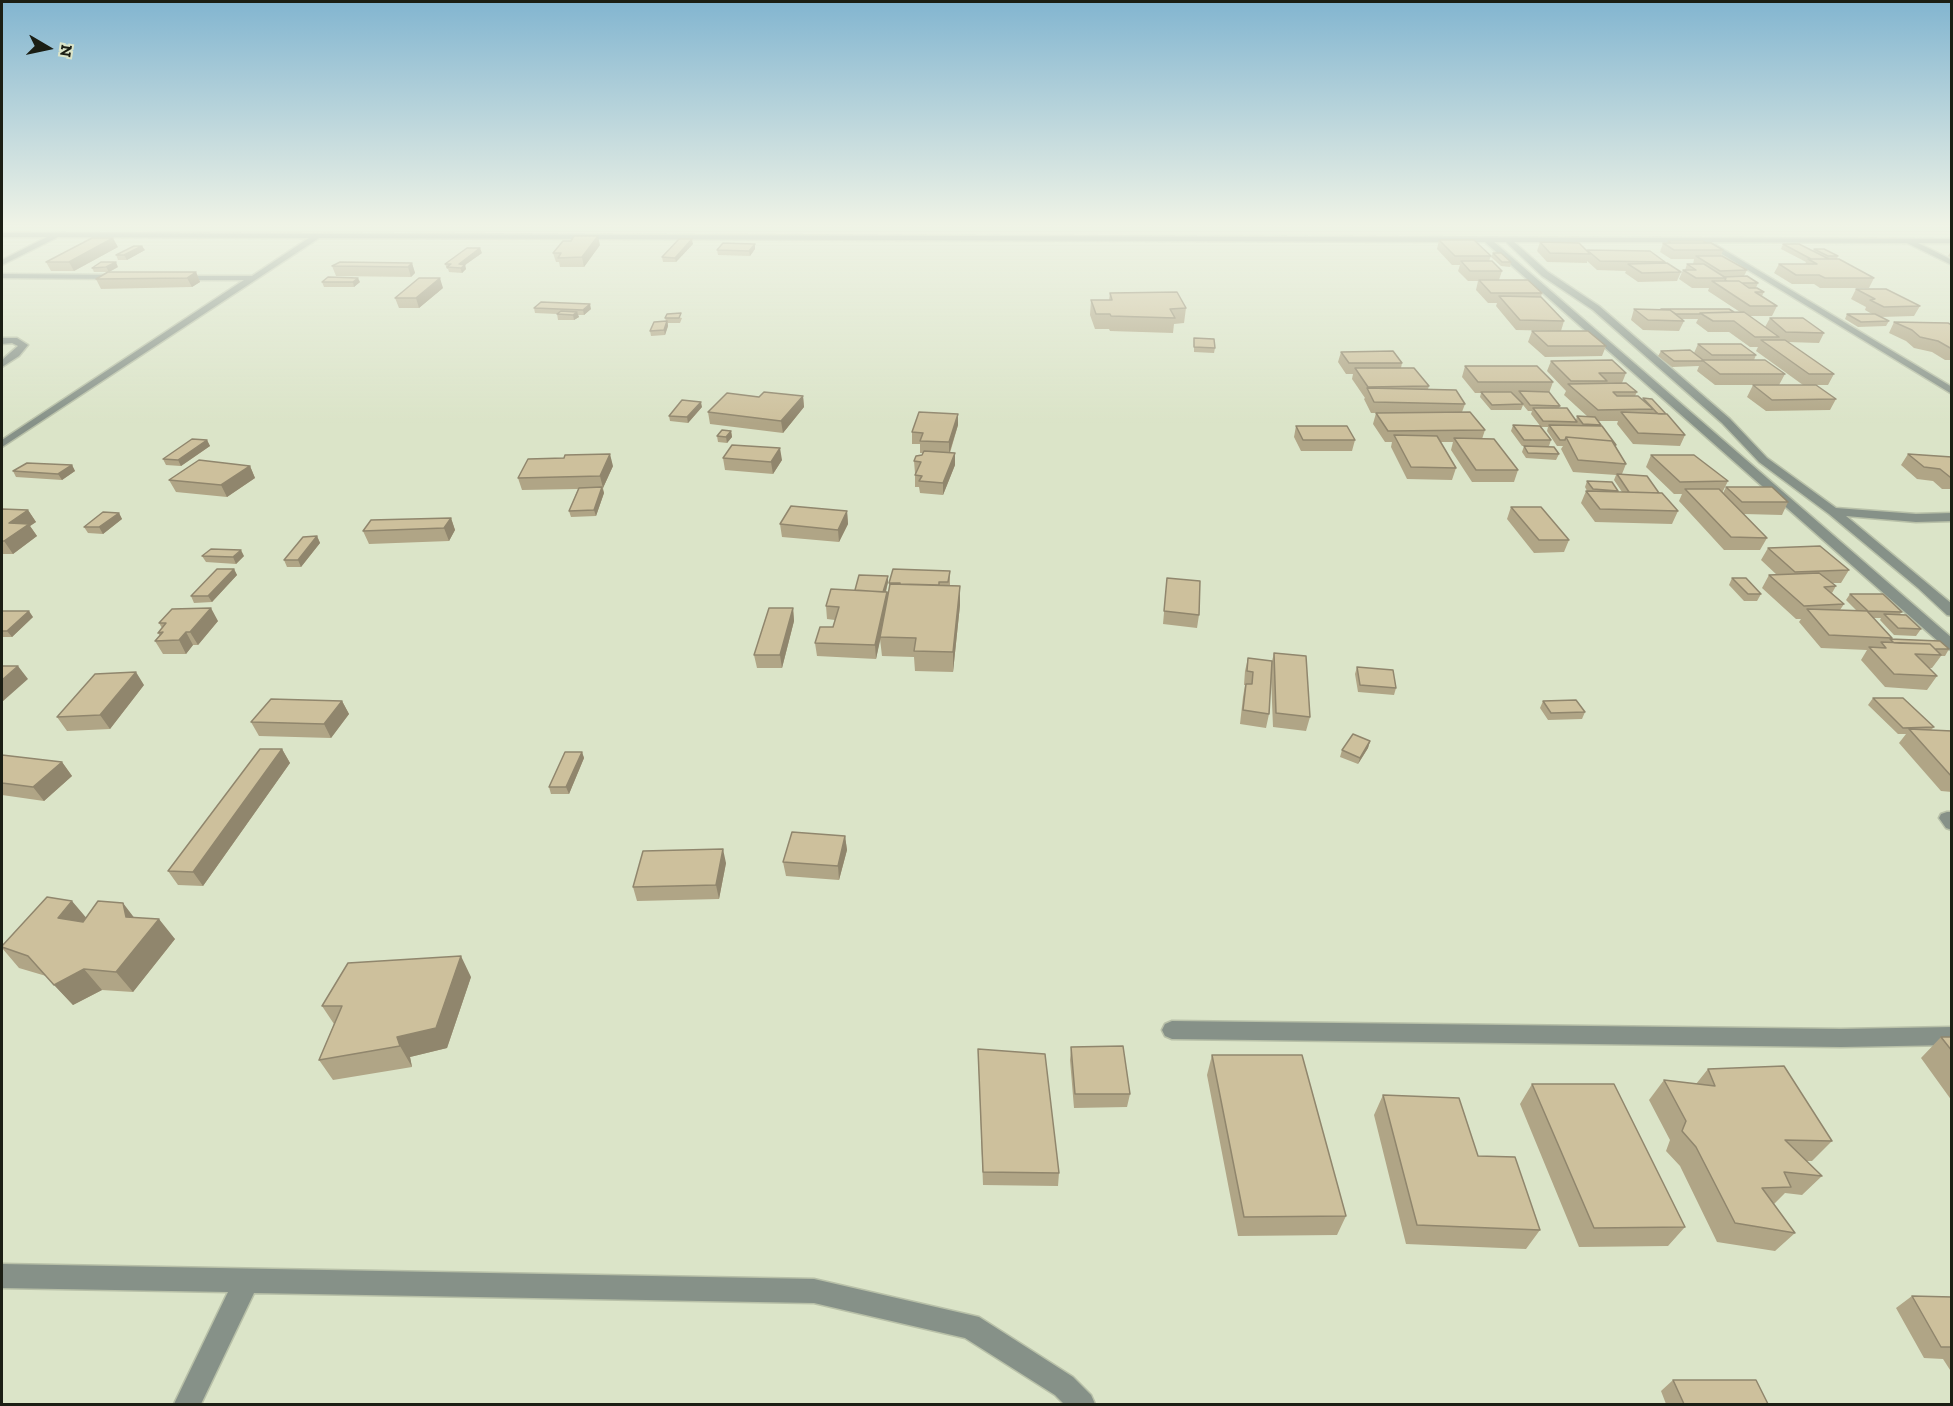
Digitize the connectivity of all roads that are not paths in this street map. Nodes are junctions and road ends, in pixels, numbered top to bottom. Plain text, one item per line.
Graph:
1 (232, 292) edge
2 (1544, 292) edge
3 (1571, 292) edge
4 (1787, 292) edge
5 (2, 340) edge
6 (2, 364) edge
7 (1952, 391) edge
8 (2, 444) edge
9 (1833, 511) junction
10 (1952, 517) edge
11 (1923, 585) junction
12 (1952, 596) edge
13 (1952, 612) edge
14 (1952, 646) edge
15 (1952, 818) edge
16 (1952, 824) edge
17 (1172, 1030) dead end
18 (1952, 1036) edge
19 (2, 1276) edge
20 (248, 1281) junction
21 (187, 1404) edge
22 (1082, 1404) edge

1 - 8 street
2 - 14 street
3 - 9 street
4 - 7 street
5 - 6 street
9 - 10 street
9 - 11 street
11 - 12 street
11 - 13 street
15 - 16 street
17 - 18 street
19 - 20 street
20 - 21 street
20 - 22 street

